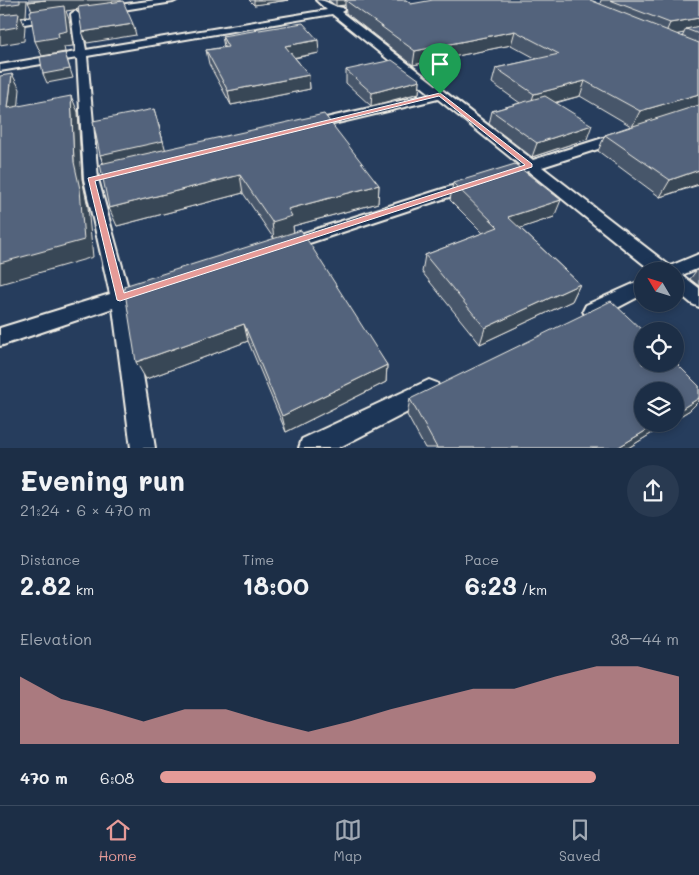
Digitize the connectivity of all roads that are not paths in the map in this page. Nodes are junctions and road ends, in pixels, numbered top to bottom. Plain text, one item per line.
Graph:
1 (173, 0) edge
2 (320, 0) edge
3 (125, 3) edge
4 (352, 8) edge
5 (334, 11) junction
6 (83, 13) junction
7 (0, 25) edge
8 (82, 55) junction
9 (0, 68) edge
10 (440, 94) junction
11 (294, 130) edge
12 (633, 133) edge
13 (530, 166) junction
14 (269, 250) edge
15 (699, 260) edge
16 (653, 262) edge
17 (684, 267) edge
18 (158, 286) edge
19 (684, 287) edge
20 (634, 291) edge
21 (120, 298) junction
22 (699, 299) edge
23 (571, 322) edge
24 (0, 337) edge
25 (446, 382) edge
26 (143, 448) edge
27 (311, 448) edge

1 - 3 street
2 - 5 street
3 - 6 street
4 - 5 street
5 - 8 street
5 - 10 street
6 - 7 street
6 - 8 street
8 - 9 street
8 - 21 street
10 - 11 street
10 - 13 street
12 - 13 street
13 - 14 street
13 - 16 street
15 - 17 street
18 - 21 street
19 - 22 street
20 - 23 street
21 - 24 street
21 - 26 street
25 - 27 street

